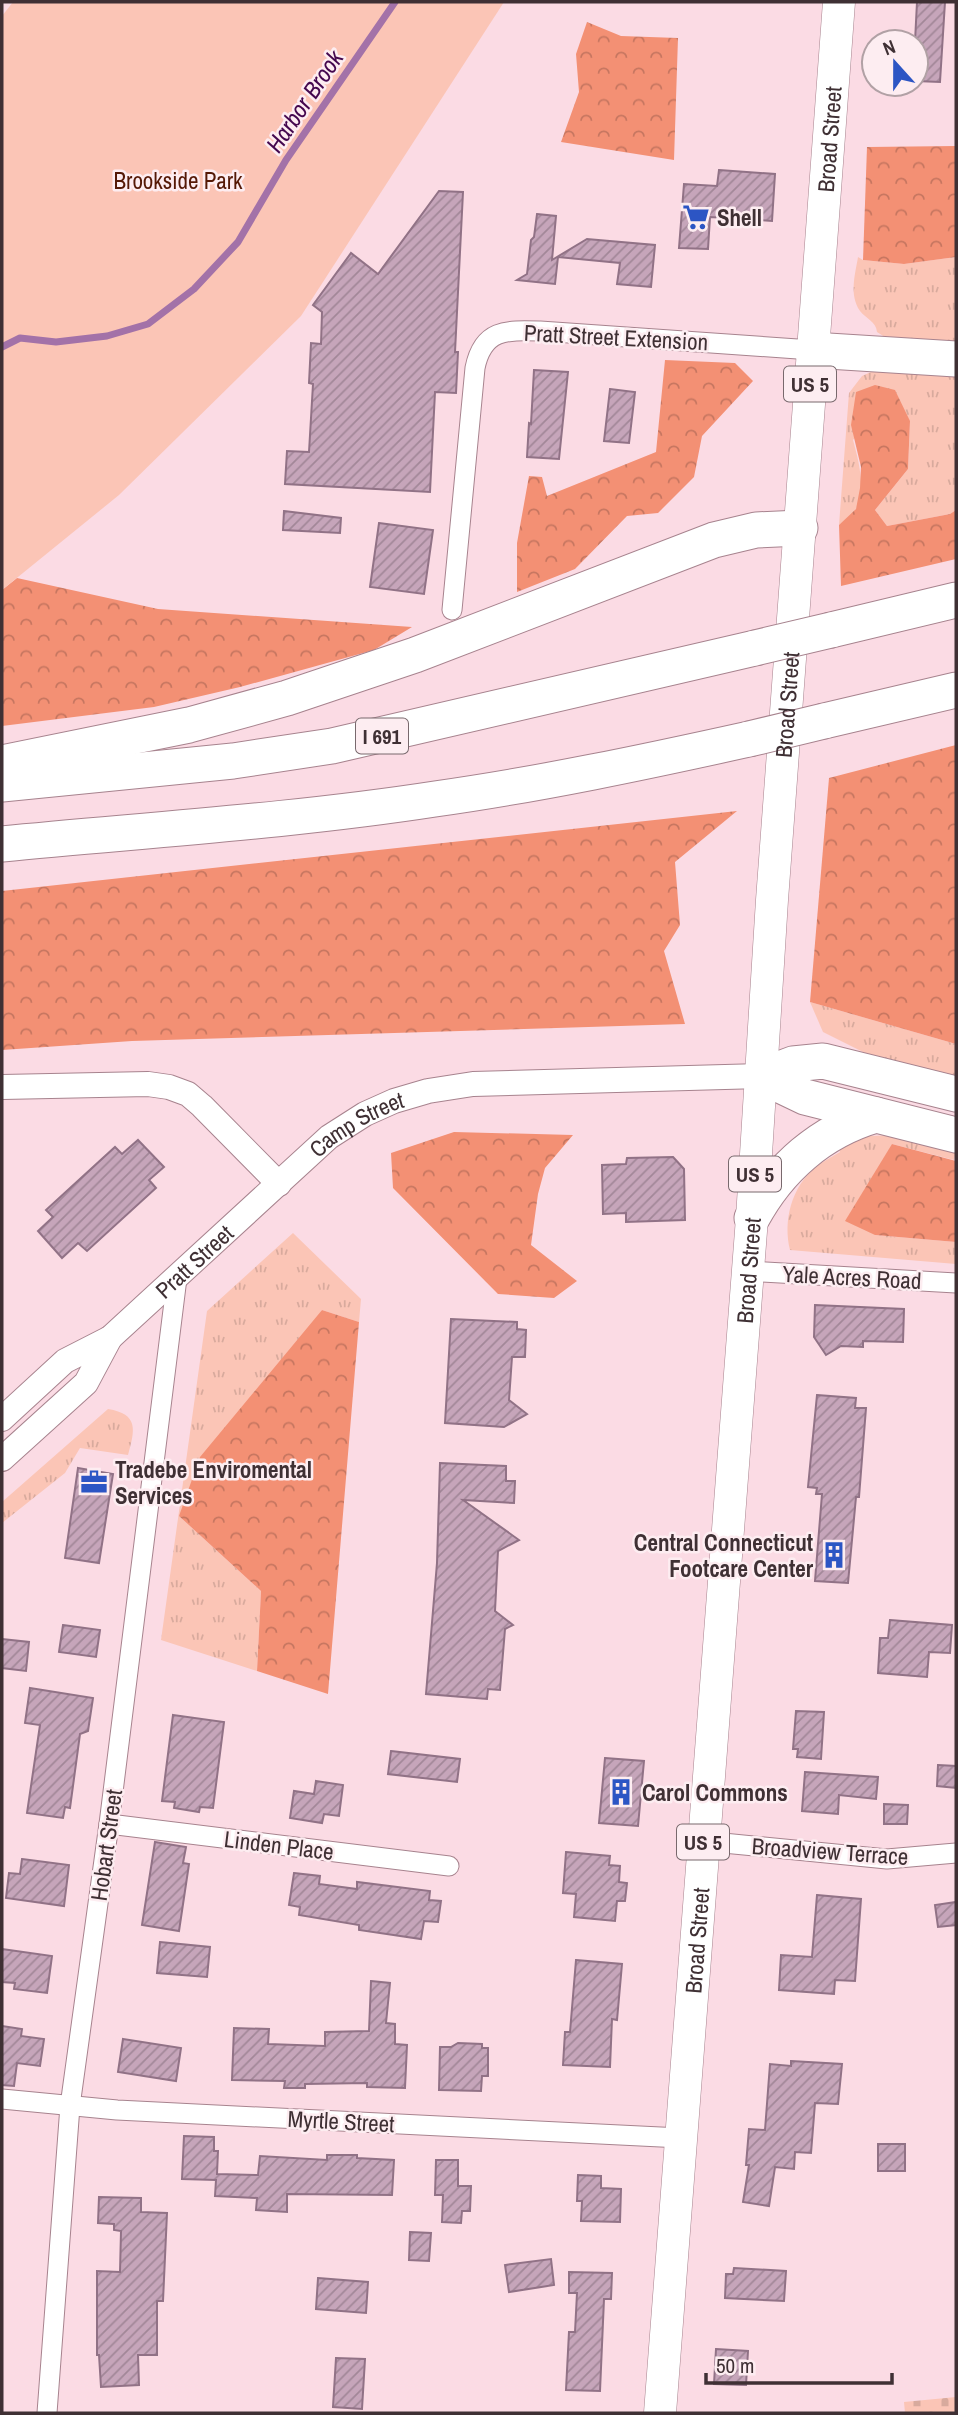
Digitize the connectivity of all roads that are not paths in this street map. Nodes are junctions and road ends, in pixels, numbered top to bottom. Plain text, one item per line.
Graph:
1 (839, 2) edge
2 (812, 350) junction
3 (956, 359) edge
4 (800, 528) junction
5 (956, 600) edge
6 (452, 610) dead end
7 (956, 690) edge
8 (862, 712) junction
9 (956, 715) edge
10 (2, 763) edge
11 (2, 784) edge
12 (2, 844) edge
13 (761, 1076) junction
14 (2, 1087) edge
15 (956, 1094) edge
16 (876, 1115) junction
17 (956, 1135) edge
18 (279, 1184) junction
19 (752, 1218) junction
20 (747, 1271) junction
21 (177, 1278) junction
22 (956, 1283) edge
23 (110, 1338) junction
24 (2, 1420) edge
25 (21, 1441) junction
26 (2, 1459) edge
27 (109, 1824) junction
28 (703, 1841) junction
29 (956, 1853) edge
30 (449, 1866) dead end
31 (2, 2099) edge
32 (70, 2106) junction
33 (681, 2138) junction
34 (47, 2413) edge
35 (660, 2413) edge

1 - 2 main road, Broad Street / US 5
2 - 3 highway
2 - 4 main road, Broad Street / US 5
2 - 6 street, Pratt Street Extension
4 - 10 highway
4 - 13 main road, Broad Street / US 5
5 - 11 highway, I 691, bridge
7 - 8 highway
8 - 9 highway
8 - 12 highway, bridge
13 - 15 highway
13 - 16 highway
13 - 18 street, Camp Street
13 - 19 main road, Broad Street / US 5
14 - 18 street
16 - 17 highway
16 - 19 highway
18 - 21 street, Pratt Street
19 - 20 main road, Broad Street / US 5
20 - 22 street, Yale Acres Road
20 - 28 main road, Broad Street / US 5
21 - 23 street, Pratt Street
21 - 27 street, Hobart Street
23 - 24 street, Pratt Street
23 - 25 street, Pratt Street
24 - 25 street
25 - 26 street, Pratt Street
27 - 30 street, Linden Place
27 - 32 street, Hobart Street
28 - 29 street, Broadview Terrace
28 - 33 main road, Broad Street / US 5
31 - 32 street, Myrtle Street
32 - 33 street, Myrtle Street
32 - 34 street, Hobart Street
33 - 35 main road, Broad Street / US 5

